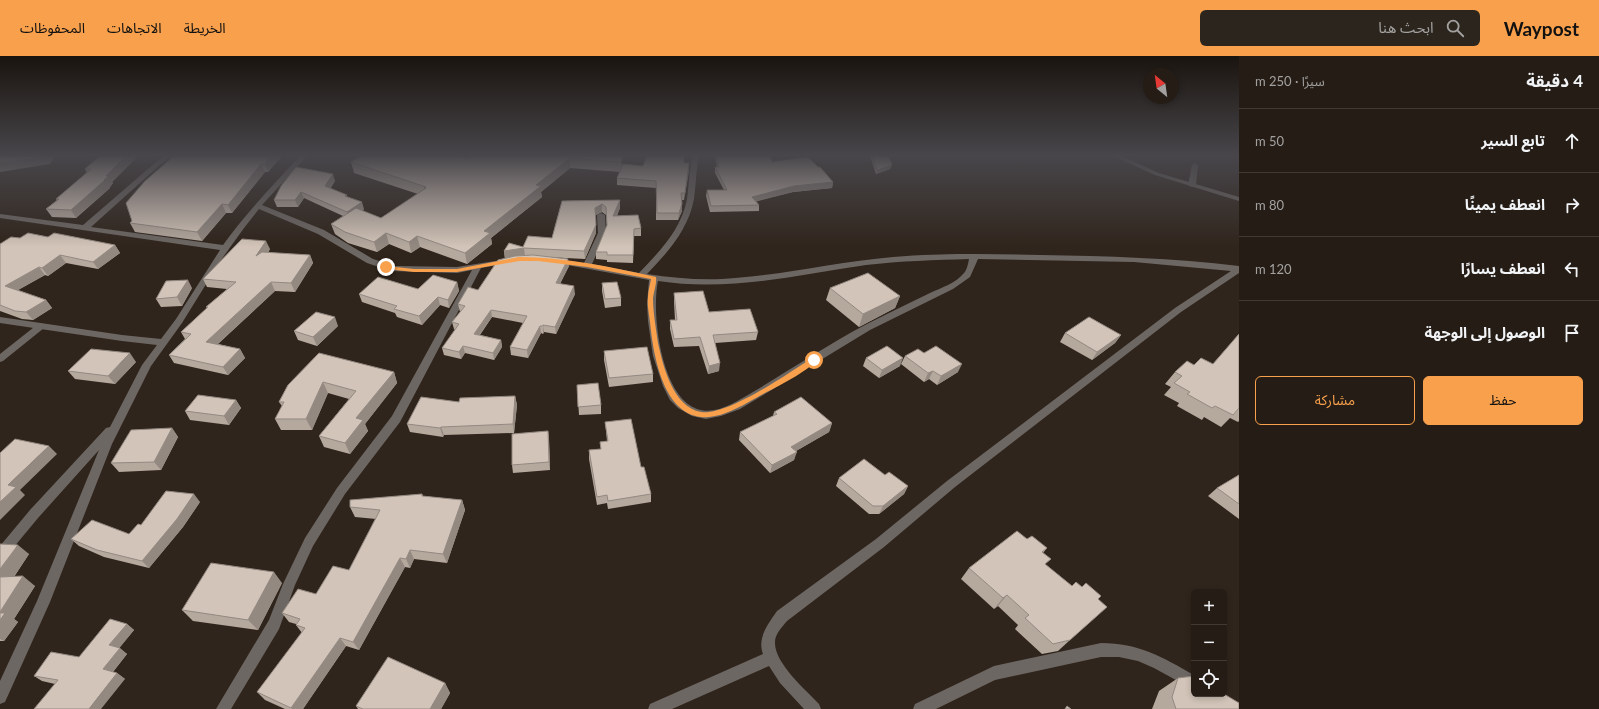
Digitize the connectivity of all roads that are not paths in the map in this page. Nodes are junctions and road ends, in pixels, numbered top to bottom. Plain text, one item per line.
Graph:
1 (132, 186) edge
2 (276, 186) edge
3 (692, 186) edge
4 (1203, 186) edge
5 (1206, 186) edge
6 (1239, 195) edge
7 (1239, 199) edge
8 (258, 206) junction
9 (600, 215) edge
10 (0, 216) edge
11 (85, 228) junction
12 (225, 248) junction
13 (974, 257) junction
14 (515, 260) edge
15 (550, 260) edge
16 (587, 266) junction
17 (477, 268) junction
18 (1239, 269) edge
19 (641, 275) junction
20 (654, 278) junction
21 (0, 320) edge
22 (41, 326) junction
23 (164, 342) junction
24 (0, 359) edge
25 (115, 425) junction
26 (0, 555) edge
27 (771, 658) junction
28 (1191, 681) edge
29 (0, 697) edge
30 (223, 709) edge
31 (655, 709) edge
32 (814, 709) edge
33 (920, 709) edge

1 - 11 street
2 - 8 street
3 - 19 street
4 - 7 street
5 - 6 street
8 - 12 street
8 - 17 street
9 - 16 street
10 - 11 street
11 - 12 street
12 - 23 street
13 - 18 street
13 - 20 street
13 - 20 street
14 - 17 street
15 - 16 street
16 - 19 street
17 - 30 street
18 - 27 street
19 - 20 street
21 - 22 street
22 - 23 street
22 - 24 street
23 - 25 street
25 - 26 street
25 - 29 street
27 - 31 street
27 - 32 street
28 - 33 street

